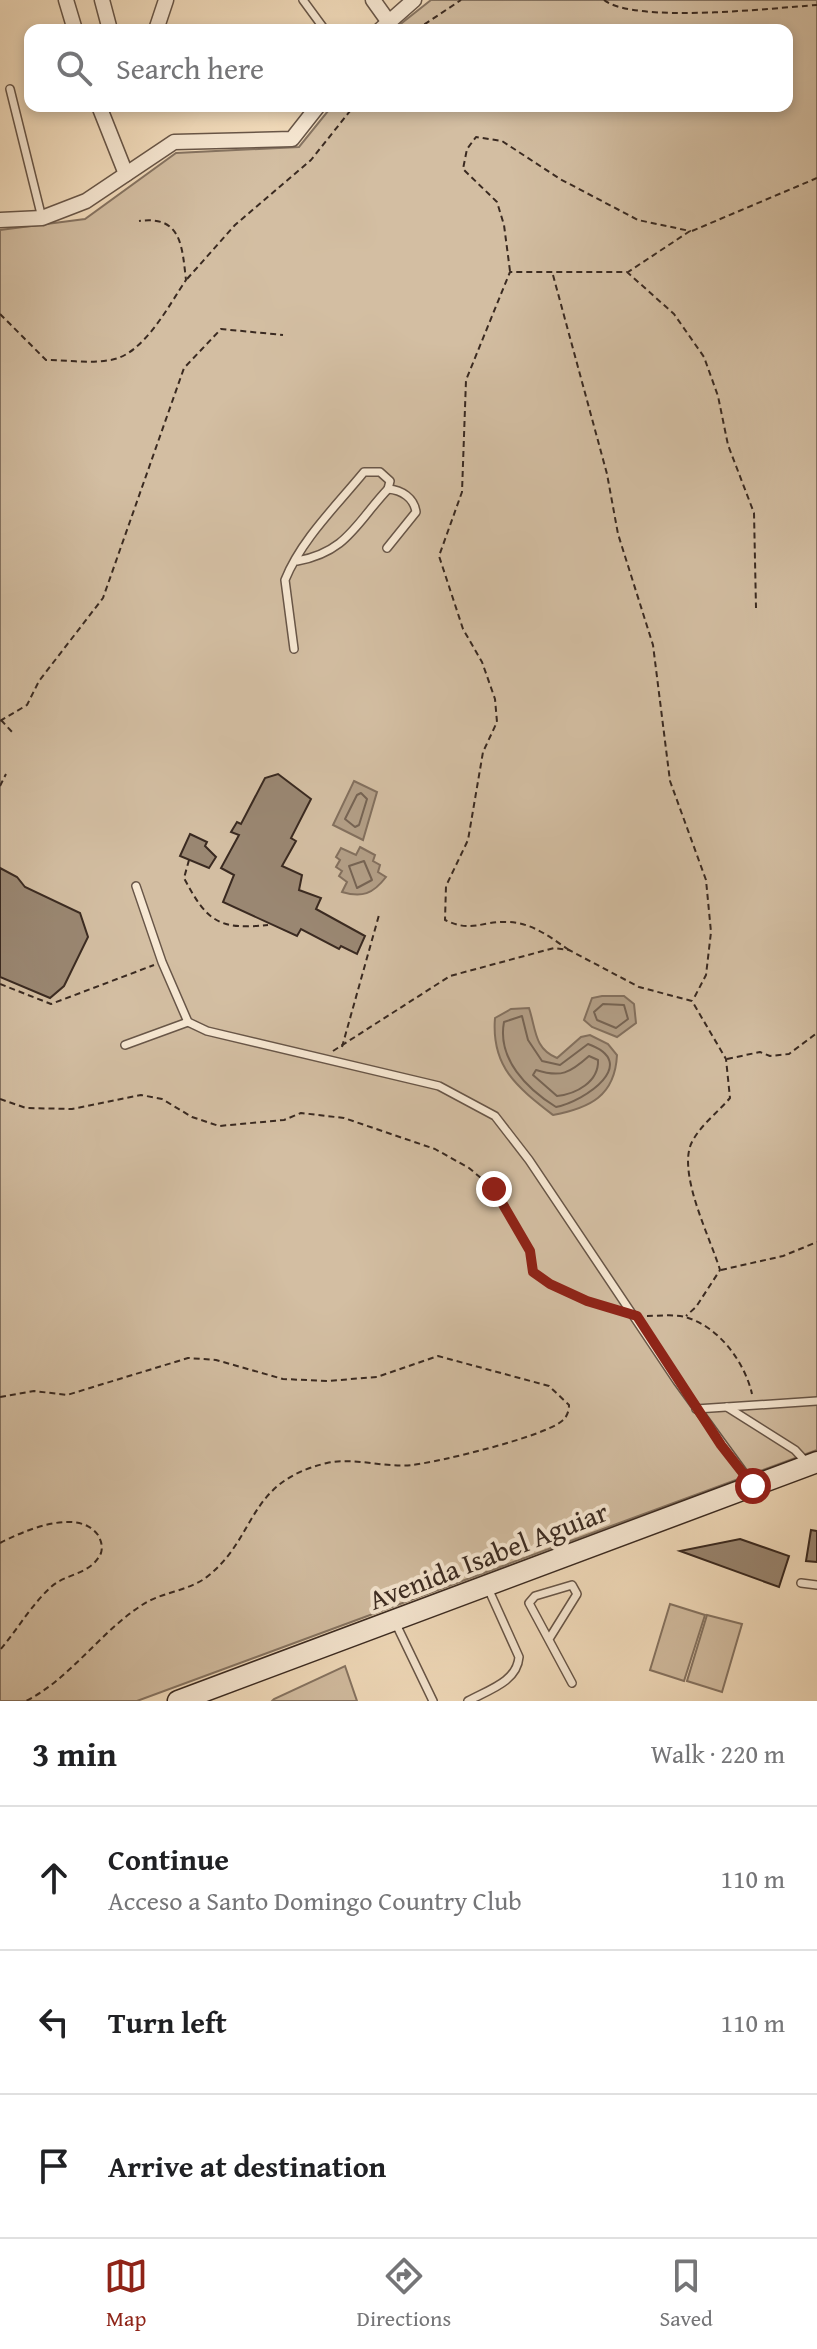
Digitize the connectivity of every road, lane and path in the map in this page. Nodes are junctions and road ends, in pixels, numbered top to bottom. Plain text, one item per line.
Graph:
1 (66, 0) edge
2 (102, 0) edge
3 (166, 0) edge
4 (303, 0) edge
5 (373, 0) edge
6 (414, 0) edge
7 (461, 0) edge
8 (604, 0) edge
9 (817, 5) edge
10 (73, 24) edge
11 (108, 24) edge
12 (158, 24) edge
13 (321, 24) edge
14 (384, 24) edge
15 (385, 24) edge
16 (425, 24) edge
17 (10, 89) dead end
18 (101, 112) edge
19 (313, 112) edge
20 (349, 112) edge
21 (126, 174) junction
22 (817, 178) edge
23 (42, 218) junction
24 (0, 220) edge
25 (139, 221) dead end
26 (690, 231) junction
27 (510, 272) junction
28 (627, 272) junction
29 (553, 275) junction
30 (186, 280) junction
31 (0, 314) edge
32 (283, 335) dead end
33 (388, 489) junction
34 (387, 548) dead end
35 (297, 561) junction
36 (756, 608) dead end
37 (294, 649) dead end
38 (0, 720) edge
39 (13, 733) dead end
40 (6, 774) dead end
41 (0, 786) edge
42 (189, 860) dead end
43 (136, 886) dead end
44 (379, 915) dead end
45 (268, 925) dead end
46 (569, 950) junction
47 (162, 962) junction
48 (0, 984) edge
49 (692, 1001) junction
50 (188, 1022) junction
51 (817, 1033) edge
52 (125, 1045) dead end
53 (726, 1059) junction
54 (0, 1099) edge
55 (817, 1242) edge
56 (720, 1270) junction
57 (637, 1316) junction
58 (685, 1317) junction
59 (0, 1397) edge
60 (817, 1401) edge
61 (754, 1402) junction
62 (725, 1406) junction
63 (696, 1409) junction
64 (813, 1463) edge
65 (753, 1486) junction
66 (0, 1543) edge
67 (801, 1583) dead end
68 (817, 1585) edge
69 (487, 1586) junction
70 (394, 1620) junction
71 (549, 1639) junction
72 (0, 1650) edge
73 (572, 1683) dead end
74 (26, 1701) edge
75 (178, 1701) edge
76 (433, 1701) edge
77 (468, 1701) edge

1 - 10 street
2 - 11 street
3 - 12 street
4 - 13 lane
5 - 14 street
6 - 15 street
7 - 16 path
8 - 9 path
17 - 23 lane
18 - 21 street
19 - 21 street
20 - 30 path
21 - 23 street
22 - 26 path
23 - 24 street
25 - 30 path
26 - 27 path
26 - 28 path
27 - 29 path
27 - 46 path
28 - 29 path
28 - 36 path
29 - 49 path
30 - 31 path
32 - 38 path
33 - 34 lane
33 - 35 lane
33 - 35 lane
35 - 37 lane
38 - 39 path
40 - 41 path
42 - 45 path
43 - 47 lane
44 - 46 path
46 - 49 path
47 - 48 path
47 - 50 lane
49 - 53 path
50 - 52 lane
50 - 57 lane
51 - 53 path
53 - 56 path
54 - 57 path
55 - 56 path
56 - 58 path
57 - 58 path
57 - 63 lane
58 - 61 path
59 - 74 path
60 - 61 lane
61 - 62 lane
62 - 63 lane
62 - 64 lane
63 - 65 lane
64 - 65 main road, Avenida Isabel Aguiar
65 - 69 main road, Avenida Isabel Aguiar
66 - 72 path
67 - 68 lane
69 - 70 main road, Avenida Isabel Aguiar
69 - 77 lane
70 - 75 main road, Avenida Isabel Aguiar
70 - 76 lane
71 - 71 lane
71 - 73 lane

